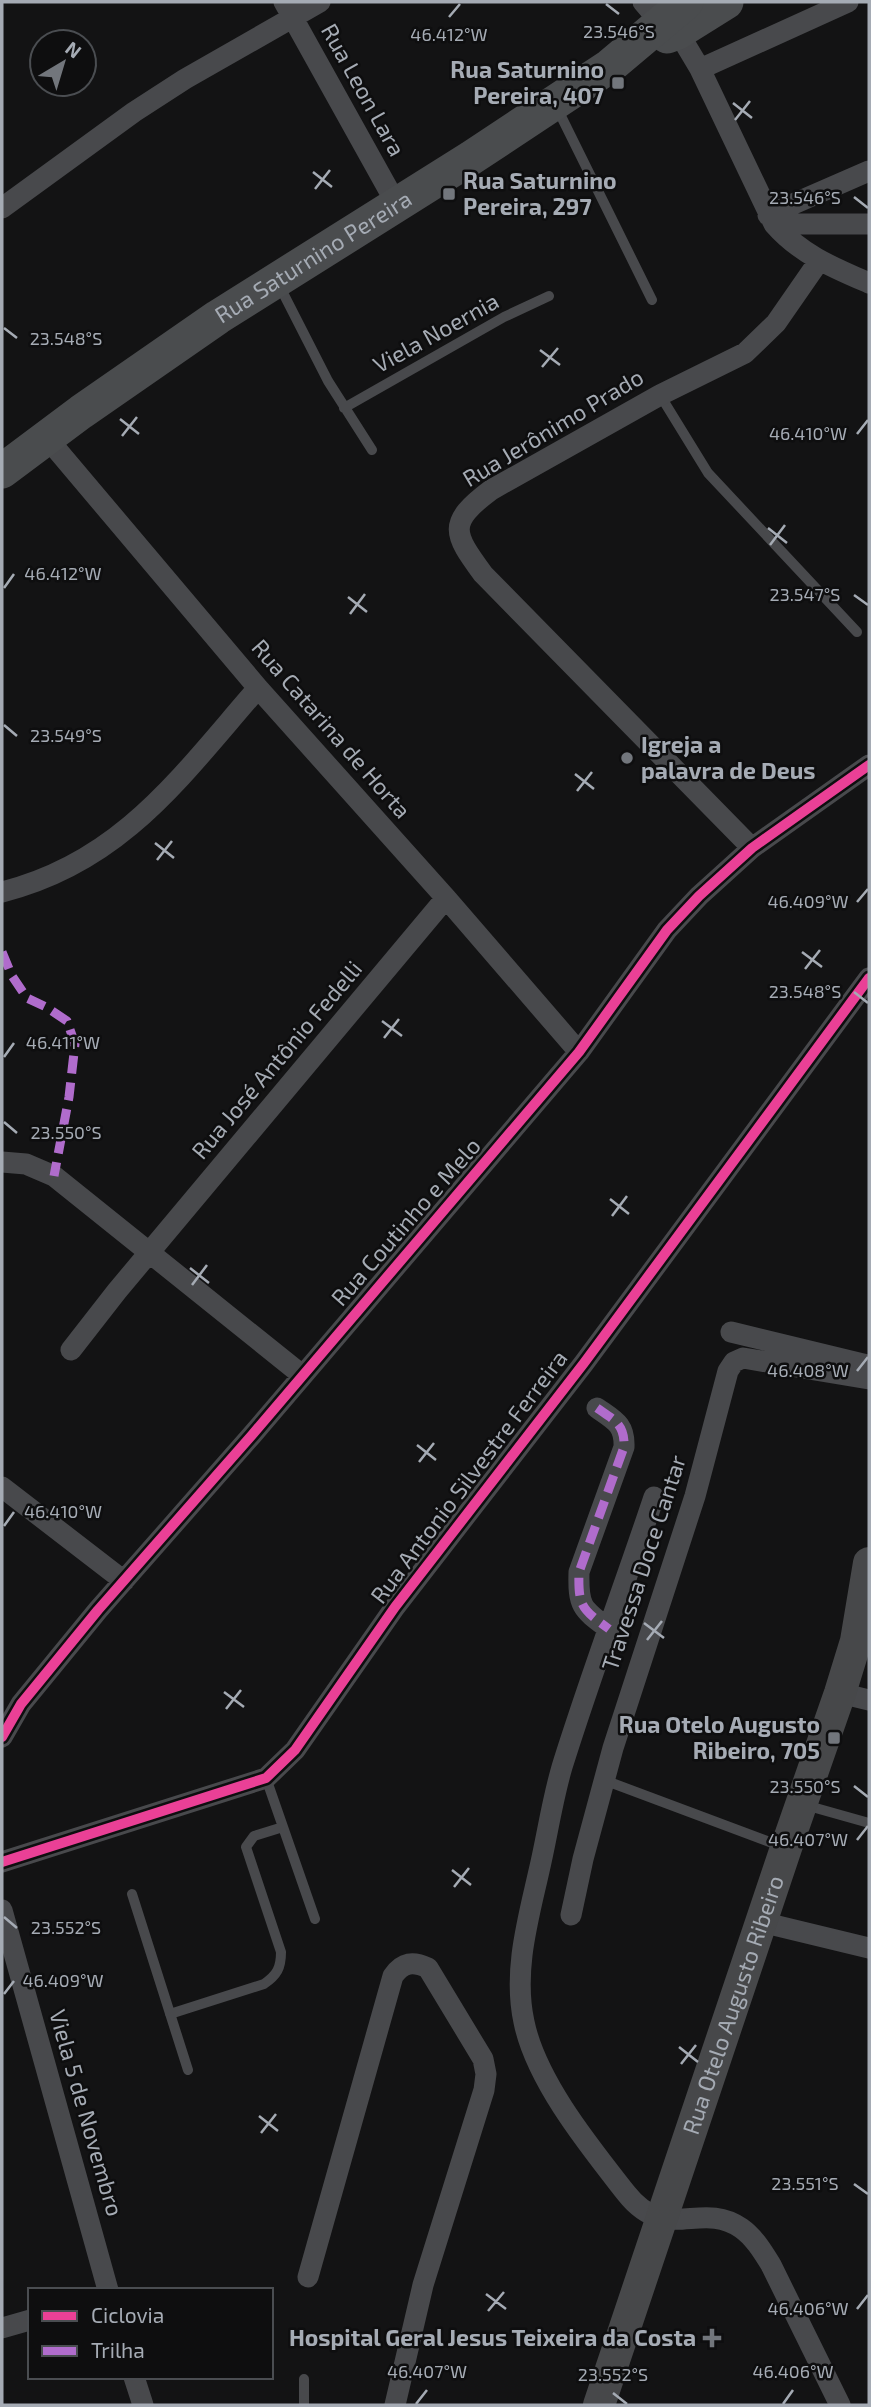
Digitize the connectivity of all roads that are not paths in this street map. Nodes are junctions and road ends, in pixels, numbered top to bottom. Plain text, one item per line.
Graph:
1 (320, 2) edge
2 (726, 2) edge
3 (849, 2) edge
4 (288, 10) edge
5 (667, 14) edge
6 (699, 69) junction
7 (555, 103) junction
8 (869, 171) edge
9 (397, 205) junction
10 (2, 208) edge
11 (771, 219) junction
12 (869, 224) edge
13 (819, 261) junction
14 (276, 280) junction
15 (869, 283) edge
16 (549, 296) dead end
17 (652, 300) dead end
18 (660, 395) junction
19 (344, 408) junction
20 (47, 438) junction
21 (372, 450) dead end
22 (2, 471) edge
23 (857, 632) dead end
24 (258, 688) junction
25 (869, 765) edge
26 (752, 848) junction
27 (2, 892) edge
28 (446, 898) junction
29 (869, 978) edge
30 (579, 1052) junction
31 (2, 1162) edge
32 (149, 1254) junction
33 (731, 1332) dead end
34 (71, 1350) dead end
35 (869, 1365) edge
36 (302, 1375) junction
37 (869, 1379) edge
38 (597, 1408) dead end
39 (2, 1487) edge
40 (654, 1497) dead end
41 (869, 1563) edge
42 (124, 1581) junction
43 (609, 1629) junction
44 (855, 1697) edge
45 (2, 1737) edge
46 (266, 1778) junction
47 (604, 1780) junction
48 (802, 1804) junction
49 (869, 1823) edge
50 (283, 1827) junction
51 (786, 1848) junction
52 (2, 1862) edge
53 (132, 1894) dead end
54 (2, 1910) edge
55 (571, 1915) dead end
56 (315, 1919) dead end
57 (761, 1922) junction
58 (869, 1948) edge
59 (170, 2014) junction
60 (188, 2070) dead end
61 (662, 2220) junction
62 (308, 2277) dead end
63 (107, 2288) edge
64 (28, 2321) edge
65 (2, 2328) edge
66 (135, 2379) edge
67 (304, 2379) dead end
68 (143, 2405) edge
69 (304, 2405) edge
70 (395, 2405) edge
71 (599, 2405) edge
72 (840, 2405) edge

1 - 4 street
2 - 5 main road, Rua Saturnino Pereira
3 - 6 street
4 - 9 street, Rua Leon Lara
4 - 10 street
5 - 6 street
5 - 7 main road, Rua Saturnino Pereira
6 - 11 street
7 - 9 main road, Rua Saturnino Pereira
7 - 17 lane
8 - 11 street
9 - 14 main road, Rua Saturnino Pereira
11 - 12 street
11 - 13 street
13 - 15 street
13 - 18 street, Rua Jerônimo Prado
14 - 19 lane
14 - 20 main road, Rua Saturnino Pereira
16 - 19 lane, Viela Noernia
18 - 23 lane
18 - 26 street, Rua Jerônimo Prado
19 - 21 lane
20 - 22 main road, Rua Saturnino Pereira
20 - 24 street, Rua Catarina de Horta
24 - 27 street
24 - 28 street, Rua Catarina de Horta
25 - 26 street, Rua Coutinho e Melo
26 - 30 street, Rua Coutinho e Melo
28 - 30 street, Rua Catarina de Horta
28 - 32 street, Rua José Antônio Fedelli
29 - 46 street, Rua Antonio Silvestre Ferreira
30 - 36 street, Rua Coutinho e Melo
31 - 32 street
32 - 34 street, Rua José Antônio Fedelli
32 - 36 street
33 - 35 street
36 - 42 street, Rua Coutinho e Melo
37 - 47 street, Travessa Doce Cantar
38 - 43 street
39 - 42 street
40 - 43 street
41 - 44 street, Rua Otelo Augusto Ribeiro
42 - 45 street, Rua Coutinho e Melo
43 - 61 street
44 - 48 street, Rua Otelo Augusto Ribeiro
46 - 50 lane
46 - 52 street, Rua Antonio Silvestre Ferreira
47 - 51 lane
47 - 55 street, Travessa Doce Cantar
48 - 49 lane
48 - 51 street, Rua Otelo Augusto Ribeiro
50 - 56 lane
50 - 59 lane
51 - 57 street, Rua Otelo Augusto Ribeiro
53 - 59 lane
54 - 63 street, Viela 5 de Novembro
57 - 58 street
57 - 61 street, Rua Otelo Augusto Ribeiro
59 - 60 lane
61 - 71 street, Rua Otelo Augusto Ribeiro
61 - 72 street
62 - 70 street
64 - 65 street
66 - 68 street
67 - 69 lane

